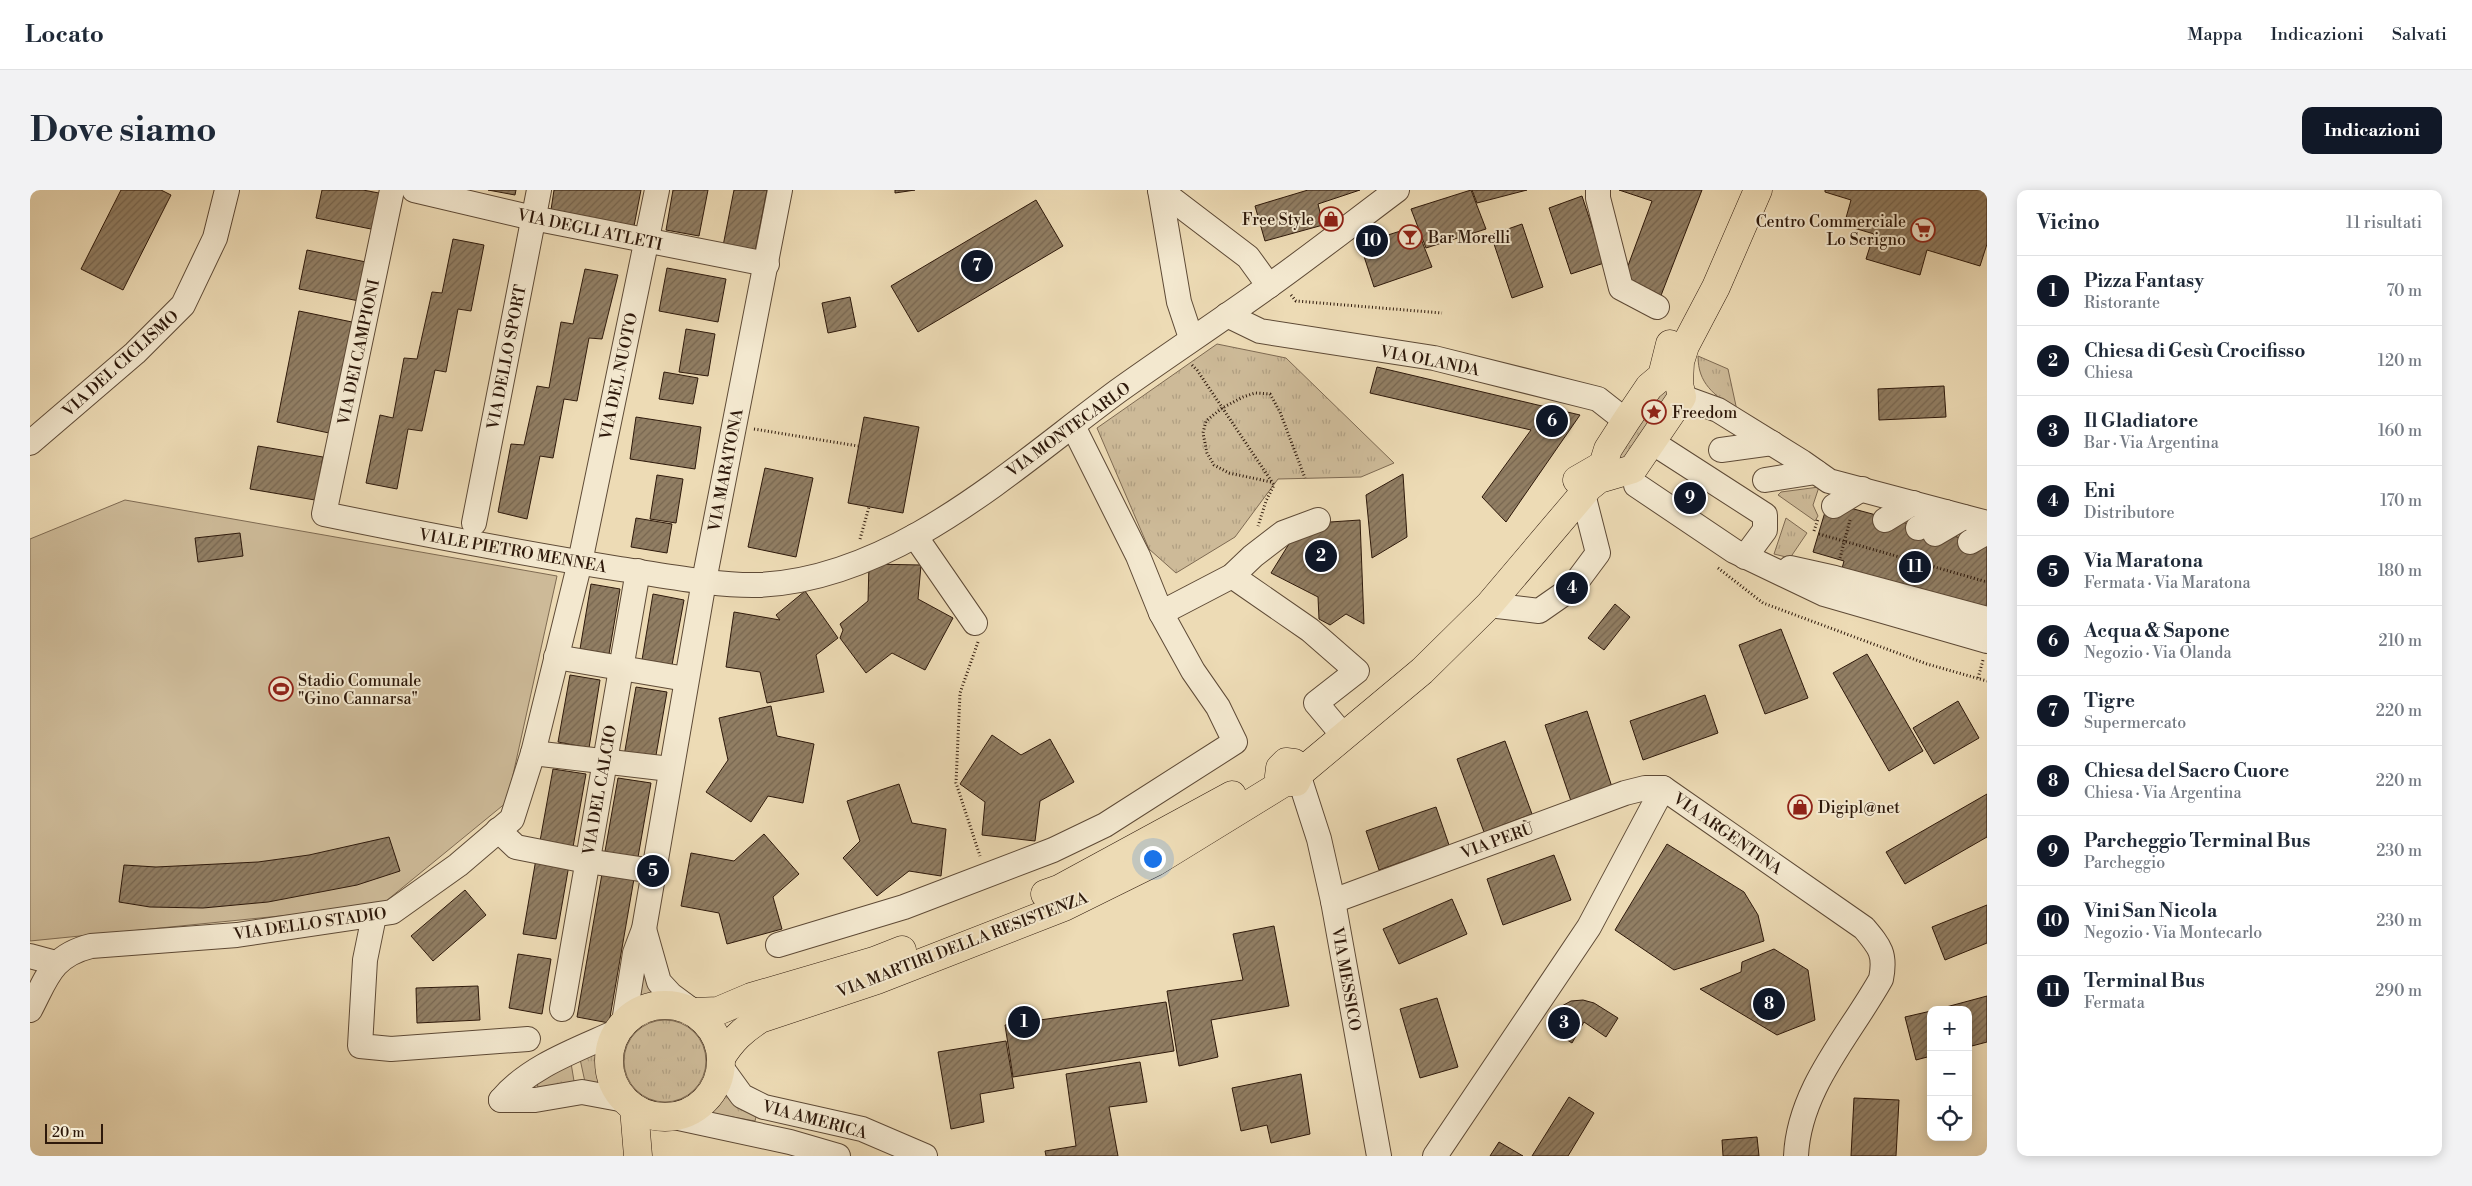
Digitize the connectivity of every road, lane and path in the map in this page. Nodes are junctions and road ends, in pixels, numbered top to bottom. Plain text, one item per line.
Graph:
1 (227, 190) edge
2 (392, 190) edge
3 (414, 190) edge
4 (539, 190) edge
5 (657, 190) edge
6 (780, 190) edge
7 (1160, 190) edge
8 (1397, 190) edge
9 (1598, 190) edge
10 (1745, 190) edge
11 (1758, 190) edge
12 (533, 218) junction
13 (646, 241) junction
14 (767, 264) junction
15 (1273, 283) junction
16 (1657, 307) dead end
17 (1442, 313) dead end
18 (1227, 315) junction
19 (1183, 345) junction
20 (1674, 386) junction
21 (1222, 408) junction
22 (1626, 421) junction
23 (734, 425) junction
24 (1073, 426) junction
25 (30, 442) edge
26 (858, 446) dead end
27 (1661, 448) dead end
28 (1787, 452) junction
29 (1738, 460) junction
30 (1618, 475) junction
31 (1305, 478) dead end
32 (1271, 482) junction
33 (1583, 494) junction
34 (869, 507) dead end
35 (324, 514) joint
36 (1925, 519) edge
37 (1318, 520) dead end
38 (474, 523) dead end
39 (1819, 534) dead end
40 (915, 536) junction
41 (1254, 556) junction
42 (1747, 558) junction
43 (580, 562) junction
44 (853, 564) junction
45 (638, 571) junction
46 (1232, 576) junction
47 (704, 581) junction
48 (1987, 582) edge
49 (1489, 605) junction
50 (1161, 613) junction
51 (1987, 619) edge
52 (975, 622) joint
53 (1987, 641) edge
54 (556, 657) junction
55 (621, 668) junction
56 (1979, 674) dead end
57 (1978, 678) dead end
58 (686, 679) junction
59 (1339, 733) junction
60 (533, 753) junction
61 (604, 762) junction
62 (670, 769) junction
63 (1292, 774) junction
64 (1663, 788) junction
65 (498, 830) junction
66 (587, 861) junction
67 (653, 871) junction
68 (987, 876) junction
69 (1333, 901) junction
70 (374, 916) junction
71 (644, 928) junction
72 (778, 945) dead end
73 (30, 956) edge
74 (56, 963) junction
75 (562, 1009) dead end
76 (30, 1010) edge
77 (694, 1012) junction
78 (621, 1026) junction
79 (528, 1039) dead end
80 (721, 1062) junction
81 (630, 1104) junction
82 (670, 1117) junction
83 (638, 1156) edge
84 (646, 1156) edge
85 (838, 1156) edge
86 (923, 1156) edge
87 (1379, 1156) edge
88 (1435, 1156) edge
89 (1796, 1156) edge

1 - 25 street, VIA DEL CICLISMO
2 - 35 street, VIA DEI CAMPIONI
3 - 12 street, VIA DEGLI ATLETI
4 - 12 street, VIA DELLO SPORT
5 - 13 street, VIA DEL NUOTO
6 - 14 street, VIA MARATONA
7 - 15 street
7 - 19 street
8 - 15 street, VIA MONTECARLO
9 - 16 street
10 - 20 main road, VIA MARTIRI DELLA RESISTENZA
11 - 20 main road, VIA MARTIRI DELLA RESISTENZA
12 - 13 street, VIA DEGLI ATLETI
12 - 38 street, VIA DELLO SPORT
13 - 14 street, VIA DEGLI ATLETI
13 - 43 street, VIA DEL NUOTO
14 - 23 street, VIA MARATONA
15 - 17 path
15 - 18 street, VIA MONTECARLO
18 - 19 street, VIA MONTECARLO
18 - 22 street, VIA OLANDA
19 - 21 path
19 - 24 street, VIA MONTECARLO
20 - 22 main road
20 - 28 street
20 - 30 main road, VIA MARTIRI DELLA RESISTENZA
21 - 31 path
21 - 32 path
21 - 32 path
22 - 30 main road
23 - 26 path
23 - 47 street, VIA MARATONA
24 - 40 street, VIA MONTECARLO
24 - 50 street
27 - 42 street
28 - 29 street
28 - 29 street
28 - 29 street
28 - 36 street
30 - 33 main road, VIA MARTIRI DELLA RESISTENZA
30 - 42 street
30 - 59 main road, VIA MARTIRI DELLA RESISTENZA
32 - 41 path
33 - 49 main road, VIA MARTIRI DELLA RESISTENZA
33 - 49 street
34 - 44 path
35 - 43 street, VIALE PIETRO MENNEA
37 - 41 street
39 - 48 path
40 - 44 street, VIA MONTECARLO
40 - 52 street
41 - 46 street
42 - 51 street
42 - 53 street
43 - 45 street, VIALE PIETRO MENNEA
43 - 54 street, VIA DELLO STADIO
44 - 47 street, VIA MONTECARLO
45 - 47 street, VIALE PIETRO MENNEA
45 - 55 street, VIA DEL CALCIO
46 - 50 street
46 - 59 street
47 - 58 street, VIA MARATONA
49 - 59 main road, VIA MARTIRI DELLA RESISTENZA
50 - 68 street
52 - 68 path
54 - 55 street
54 - 60 street, VIA DELLO STADIO
55 - 58 street
55 - 61 street, VIA DEL CALCIO
56 - 57 path
58 - 62 street, VIA MARATONA
59 - 63 main road, VIA MARTIRI DELLA RESISTENZA
60 - 61 street
60 - 65 street, VIA DELLO STADIO
61 - 62 street
61 - 66 street, VIA DEL CALCIO
62 - 67 street, VIA MARATONA
63 - 69 street, VIA MESSICO
63 - 77 main road, VIA MARTIRI DELLA RESISTENZA
63 - 80 main road, VIA MARTIRI DELLA RESISTENZA
64 - 69 street, VIA PERÙ
64 - 88 street, VIA ARGENTINA
64 - 89 street, VIA ARGENTINA
65 - 66 street
65 - 70 street, VIA DELLO STADIO
66 - 67 street
66 - 75 street, VIA DEL CALCIO
67 - 71 street, VIA MARATONA
68 - 72 street
69 - 87 street, VIA MESSICO
70 - 74 street, VIA DELLO STADIO
70 - 79 street
71 - 77 street, VIA MARATONA
71 - 78 street, VIA MARATONA
73 - 74 street
74 - 76 street, VIA DELLO STADIO
77 - 78 main road, VIA MARTIRI DELLA RESISTENZA
77 - 80 main road, VIA MARTIRI DELLA RESISTENZA
78 - 81 main road
78 - 81 street
80 - 82 main road, VIA MARTIRI DELLA RESISTENZA
80 - 86 street, VIA AMERICA
81 - 82 main road
81 - 83 main road
82 - 84 main road
82 - 85 street, VIA AMERICA

